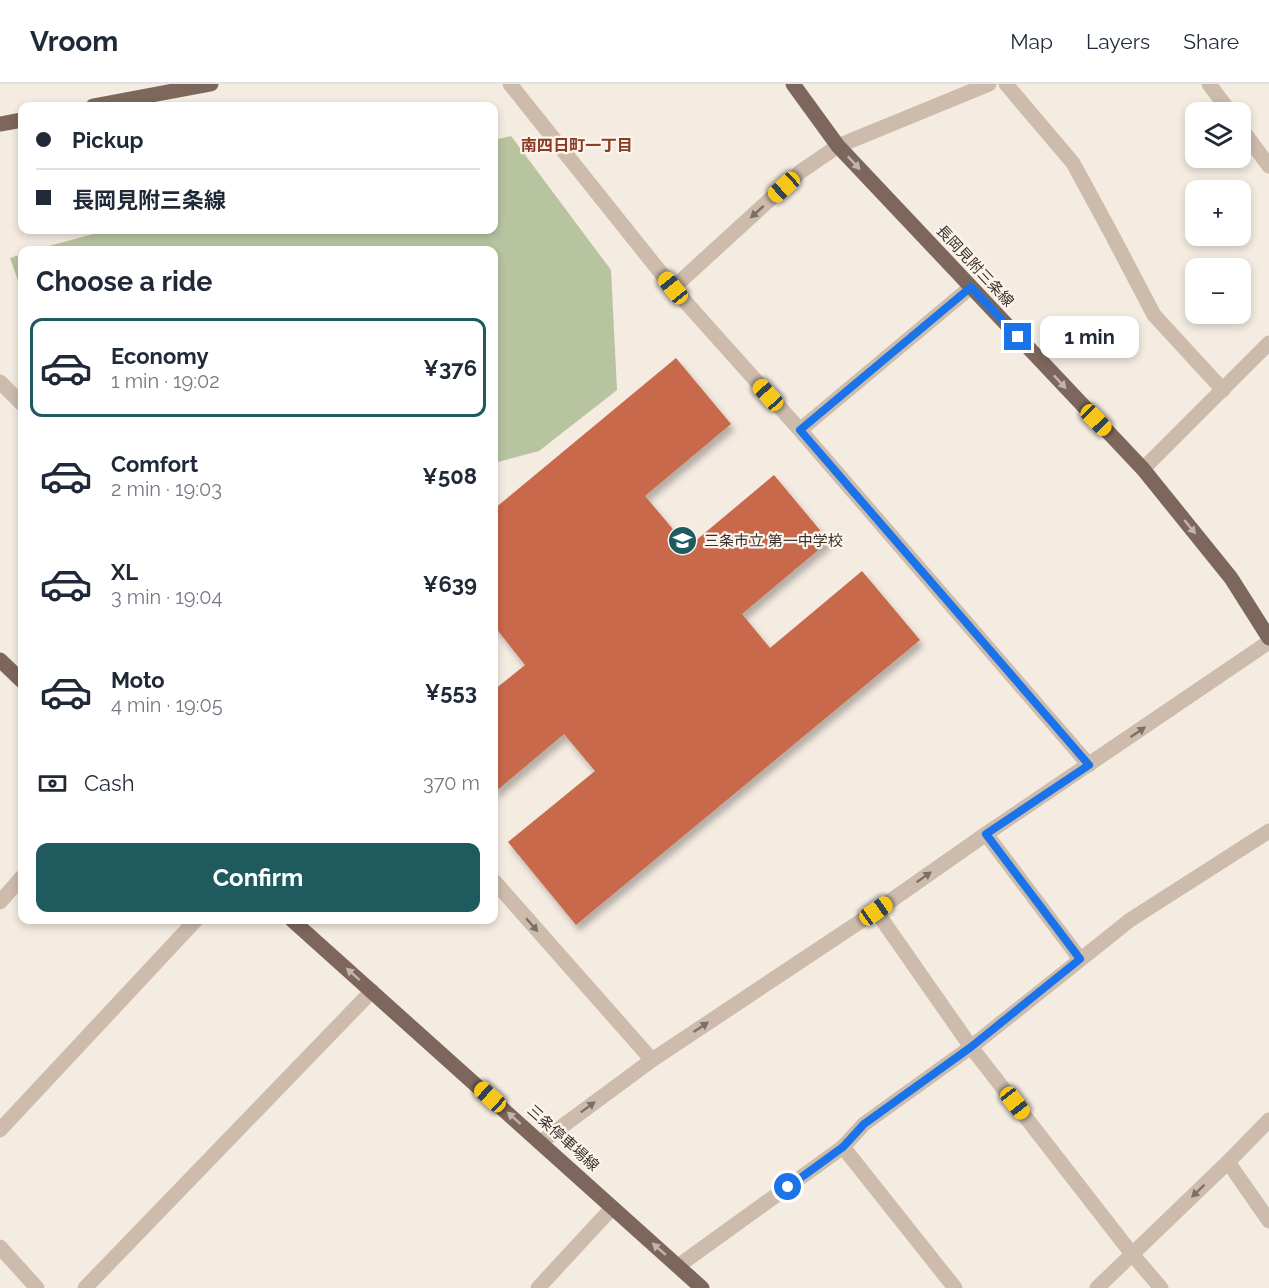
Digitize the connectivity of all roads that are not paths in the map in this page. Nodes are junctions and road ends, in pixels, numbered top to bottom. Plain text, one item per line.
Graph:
1 (211, 84) edge
2 (510, 84) edge
3 (793, 84) edge
4 (989, 84) edge
5 (1006, 84) edge
6 (1209, 84) edge
7 (114, 102) edge
8 (1222, 102) edge
9 (18, 121) edge
10 (0, 124) edge
11 (1251, 142) edge
12 (838, 146) junction
13 (1269, 166) edge
14 (971, 287) junction
15 (673, 288) junction
16 (1269, 343) edge
17 (0, 382) edge
18 (1223, 390) junction
19 (18, 400) edge
20 (800, 430) junction
21 (1143, 469) junction
22 (1269, 640) edge
23 (0, 660) edge
24 (18, 677) edge
25 (1089, 765) junction
26 (1269, 831) edge
27 (986, 834) junction
28 (18, 882) edge
29 (498, 886) edge
30 (0, 902) edge
31 (876, 911) junction
32 (192, 924) edge
33 (297, 924) edge
34 (1080, 959) junction
35 (372, 991) junction
36 (971, 1047) junction
37 (652, 1060) junction
38 (1269, 1120) edge
39 (0, 1130) edge
40 (541, 1142) junction
41 (843, 1147) junction
42 (1228, 1162) junction
43 (612, 1208) junction
44 (1269, 1221) edge
45 (0, 1247) edge
46 (1132, 1254) junction
47 (678, 1266) junction
48 (37, 1288) edge
49 (85, 1288) edge
50 (538, 1288) edge
51 (702, 1288) edge
52 (955, 1288) edge
53 (1097, 1288) edge
54 (1161, 1288) edge

1 - 7 main road
2 - 15 street
3 - 12 main road, 長岡見附三条線
4 - 12 street
5 - 18 street
6 - 8 street
9 - 10 main road
11 - 13 street
12 -> 14 main road, 長岡見附三条線
12 -> 15 street
14 - 20 street
14 -> 21 main road, 長岡見附三条線
15 - 20 street
16 - 18 street
17 - 19 street
18 - 21 street
20 - 25 street
21 -> 22 main road, 長岡見附三条線
25 -> 22 street
23 - 24 main road
25 - 27 street
26 - 34 street
31 -> 27 street
27 - 34 street
28 - 30 street
29 -> 37 street
31 - 36 street
37 -> 31 street
32 - 39 street
35 -> 33 main road, 三条停車場線
34 - 36 street
40 -> 35 main road, 三条停車場線
35 - 49 street
36 - 41 street
36 - 46 street
40 -> 37 street
38 - 42 street
40 - 43 main road, 三条停車場線
41 - 47 street
41 - 52 street
42 - 44 street
42 -> 46 street
47 -> 43 main road, 三条停車場線
43 - 50 street
45 - 48 street
46 - 53 street
46 - 54 street
47 - 51 main road, 三条停車場線

